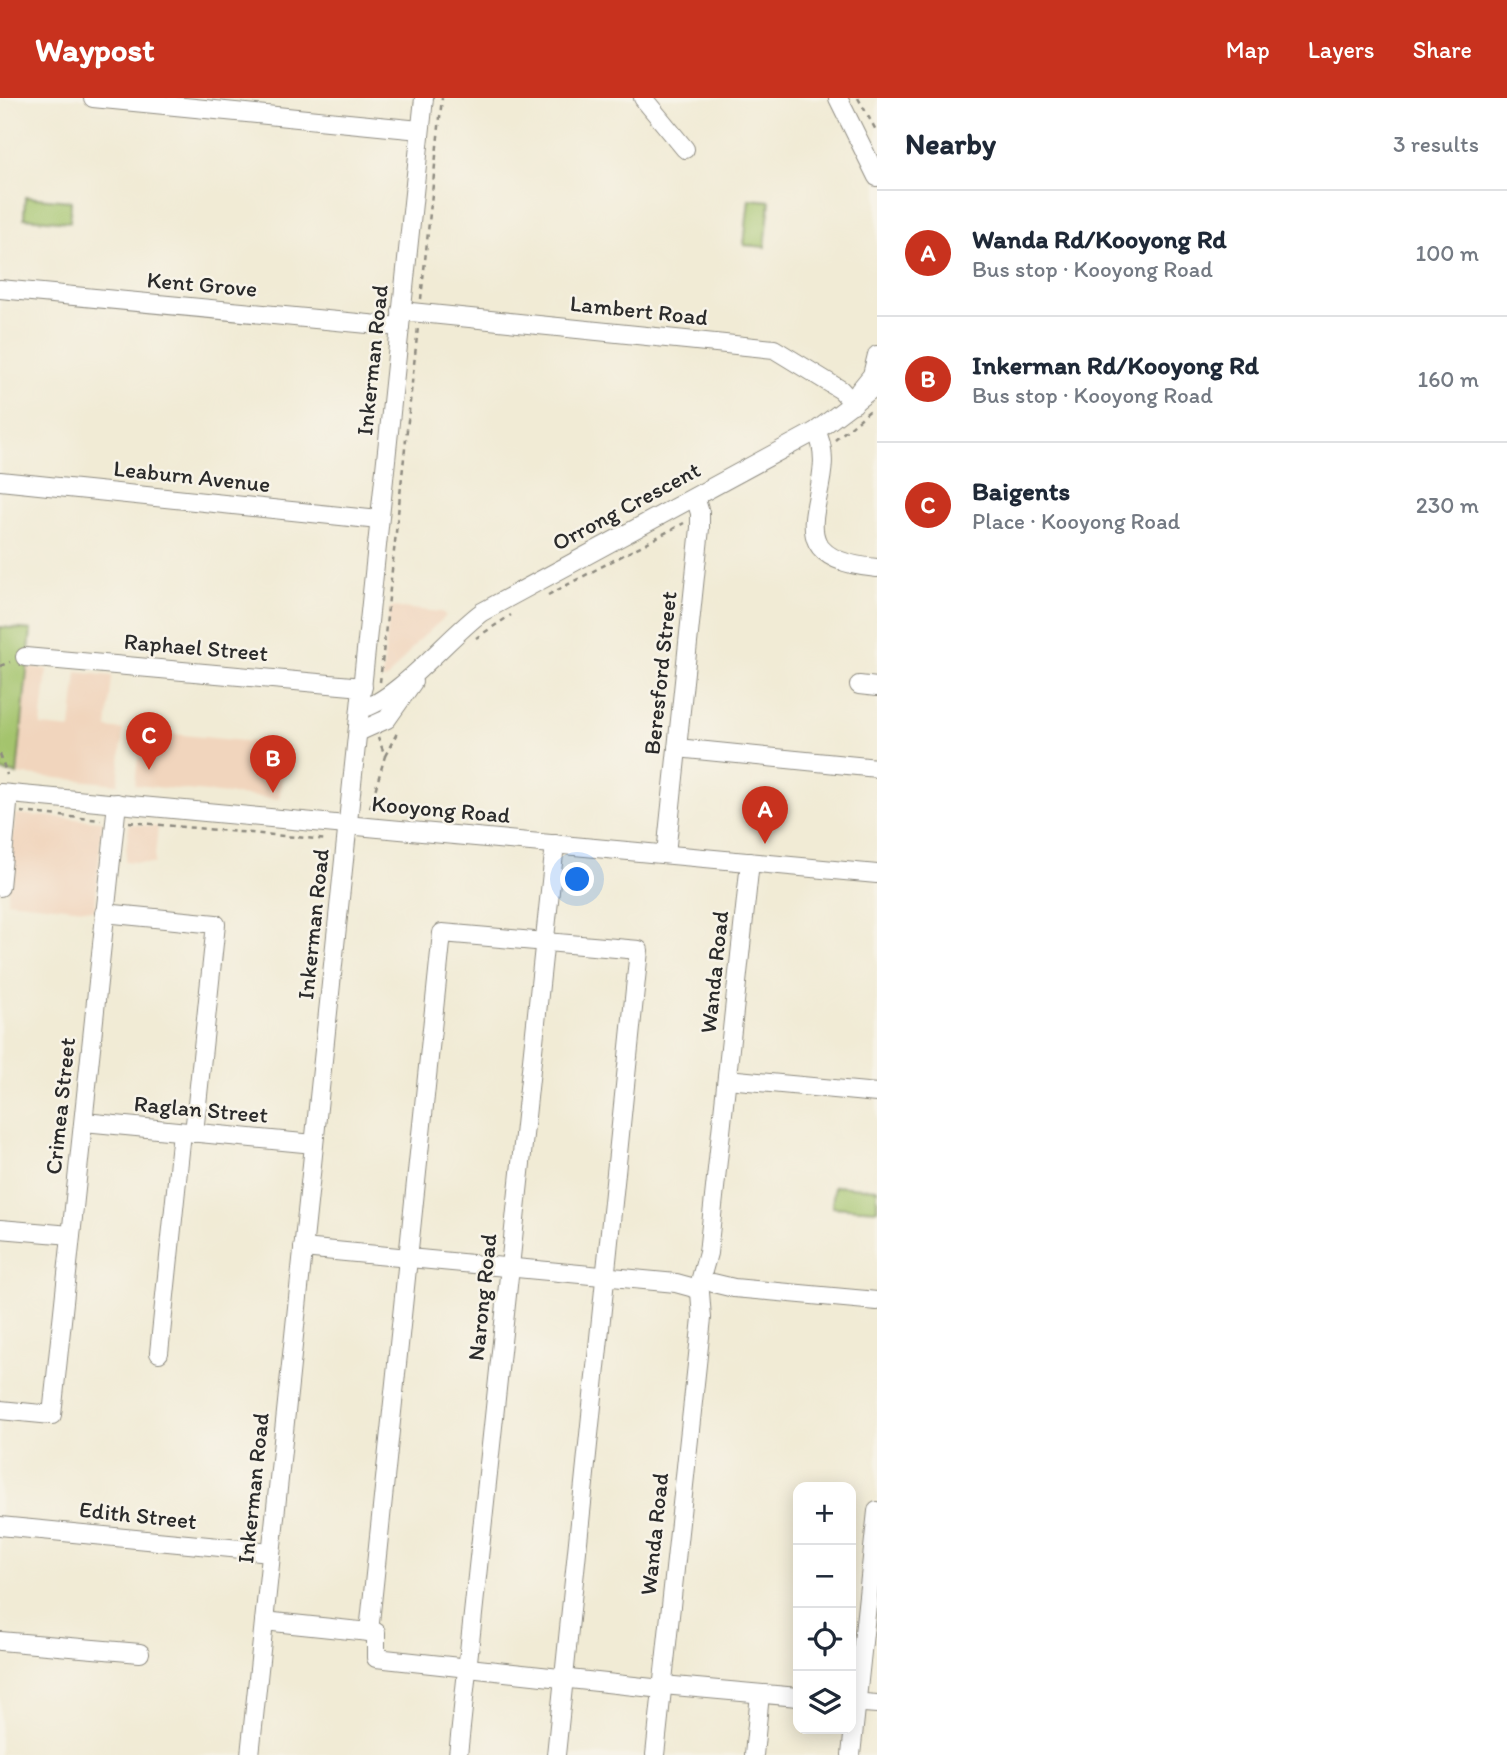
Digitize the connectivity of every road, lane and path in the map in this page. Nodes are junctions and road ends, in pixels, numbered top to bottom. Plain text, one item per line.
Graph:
1 (93, 98) edge
2 (424, 98) edge
3 (442, 98) edge
4 (643, 98) edge
5 (838, 98) edge
6 (858, 98) edge
7 (420, 130) junction
8 (877, 132) edge
9 (857, 134) junction
10 (685, 149) dead end
11 (877, 156) edge
12 (877, 177) edge
13 (0, 289) edge
14 (407, 317) junction
15 (876, 363) edge
16 (877, 385) edge
17 (853, 404) junction
18 (816, 431) junction
19 (0, 481) edge
20 (697, 505) junction
21 (379, 520) junction
22 (877, 568) edge
23 (542, 598) dead end
24 (520, 609) dead end
25 (468, 644) dead end
26 (25, 657) dead end
27 (428, 659) junction
28 (363, 687) junction
29 (369, 706) junction
30 (401, 724) dead end
31 (378, 725) junction
32 (358, 732) junction
33 (677, 748) junction
34 (0, 754) edge
35 (385, 756) junction
36 (877, 768) edge
37 (7, 775) dead end
38 (6, 799) edge
39 (370, 808) dead end
40 (116, 812) junction
41 (348, 825) junction
42 (328, 840) dead end
43 (555, 844) junction
44 (666, 854) junction
45 (750, 862) junction
46 (877, 874) edge
47 (0, 887) edge
48 (104, 913) junction
49 (545, 942) junction
50 (727, 1079) junction
51 (877, 1093) edge
52 (84, 1122) junction
53 (188, 1133) junction
54 (314, 1144) junction
55 (0, 1229) edge
56 (71, 1235) junction
57 (303, 1248) junction
58 (408, 1259) junction
59 (510, 1267) junction
60 (607, 1277) junction
61 (705, 1285) junction
62 (877, 1301) edge
63 (159, 1353) dead end
64 (0, 1410) edge
65 (877, 1511) edge
66 (0, 1526) edge
67 (271, 1552) junction
68 (264, 1621) junction
69 (369, 1632) junction
70 (0, 1640) edge
71 (141, 1653) dead end
72 (466, 1668) junction
73 (563, 1680) junction
74 (856, 1685) edge
75 (662, 1687) junction
76 (760, 1694) junction
77 (793, 1697) edge
78 (856, 1702) edge
79 (877, 1704) edge
80 (852, 1734) edge
81 (250, 1755) edge
82 (458, 1755) edge
83 (556, 1755) edge
84 (655, 1755) edge
85 (754, 1755) edge
86 (851, 1755) edge

1 - 7 street
2 - 7 street, Inkerman Road
3 - 14 path
4 - 10 street
5 - 9 street
6 - 8 path
7 - 14 street, Inkerman Road
9 - 11 street
9 - 12 street
13 - 14 street, Kent Grove
14 - 17 street, Lambert Road
14 - 21 street, Inkerman Road
14 - 29 path
15 - 17 street, Orrong Crescent
16 - 17 street, Orrong Crescent
17 - 18 street, Orrong Crescent
18 - 20 street, Orrong Crescent
18 - 22 street
19 - 21 street, Leaburn Avenue
20 - 23 path
20 - 27 street, Orrong Crescent
20 - 33 street, Beresford Street
21 - 28 street, Inkerman Road
24 - 25 path
26 - 28 street, Raphael Street
27 - 29 street, Orrong Crescent
27 - 31 street, Orrong Crescent
28 - 29 street, Inkerman Road
29 - 32 street, Inkerman Road
30 - 35 path
31 - 32 street, Orrong Crescent
31 - 35 path
32 - 41 street, Inkerman Road
33 - 36 street
33 - 44 street, Beresford Street
34 - 37 path
35 - 39 path
38 - 40 street, Kooyong Road
38 - 40 path
38 - 47 street
40 - 41 street, Kooyong Road
40 - 42 path
40 - 48 street, Crimea Street
41 - 43 street, Kooyong Road
41 - 54 street, Inkerman Road
43 - 44 street, Kooyong Road
43 - 49 street, Narong Road
44 - 45 street, Kooyong Road
45 - 46 street, Kooyong Road
45 - 50 street, Wanda Road
48 - 52 street, Crimea Street
48 - 53 street
49 - 58 street
49 - 59 street, Narong Road
49 - 60 street
50 - 51 street
50 - 61 street, Wanda Road
52 - 53 street, Raglan Street
52 - 56 street, Crimea Street
53 - 54 street, Raglan Street
53 - 63 street
54 - 57 street, Inkerman Road
55 - 56 street
56 - 64 street, Crimea Street
57 - 58 street
57 - 67 street, Inkerman Road
58 - 59 street
58 - 69 street
59 - 60 street
59 - 72 street, Narong Road
60 - 61 street
60 - 73 street
61 - 62 street
61 - 75 street, Wanda Road
65 - 74 street
66 - 67 street, Edith Street
67 - 68 street, Inkerman Road
68 - 69 street
68 - 81 street, Inkerman Road
69 - 72 street
70 - 71 street
72 - 73 street
72 - 82 street, Narong Road
73 - 75 street
73 - 83 street
75 - 76 street
75 - 84 street, Wanda Road
76 - 77 street
76 - 85 street
78 - 79 street
80 - 86 street

